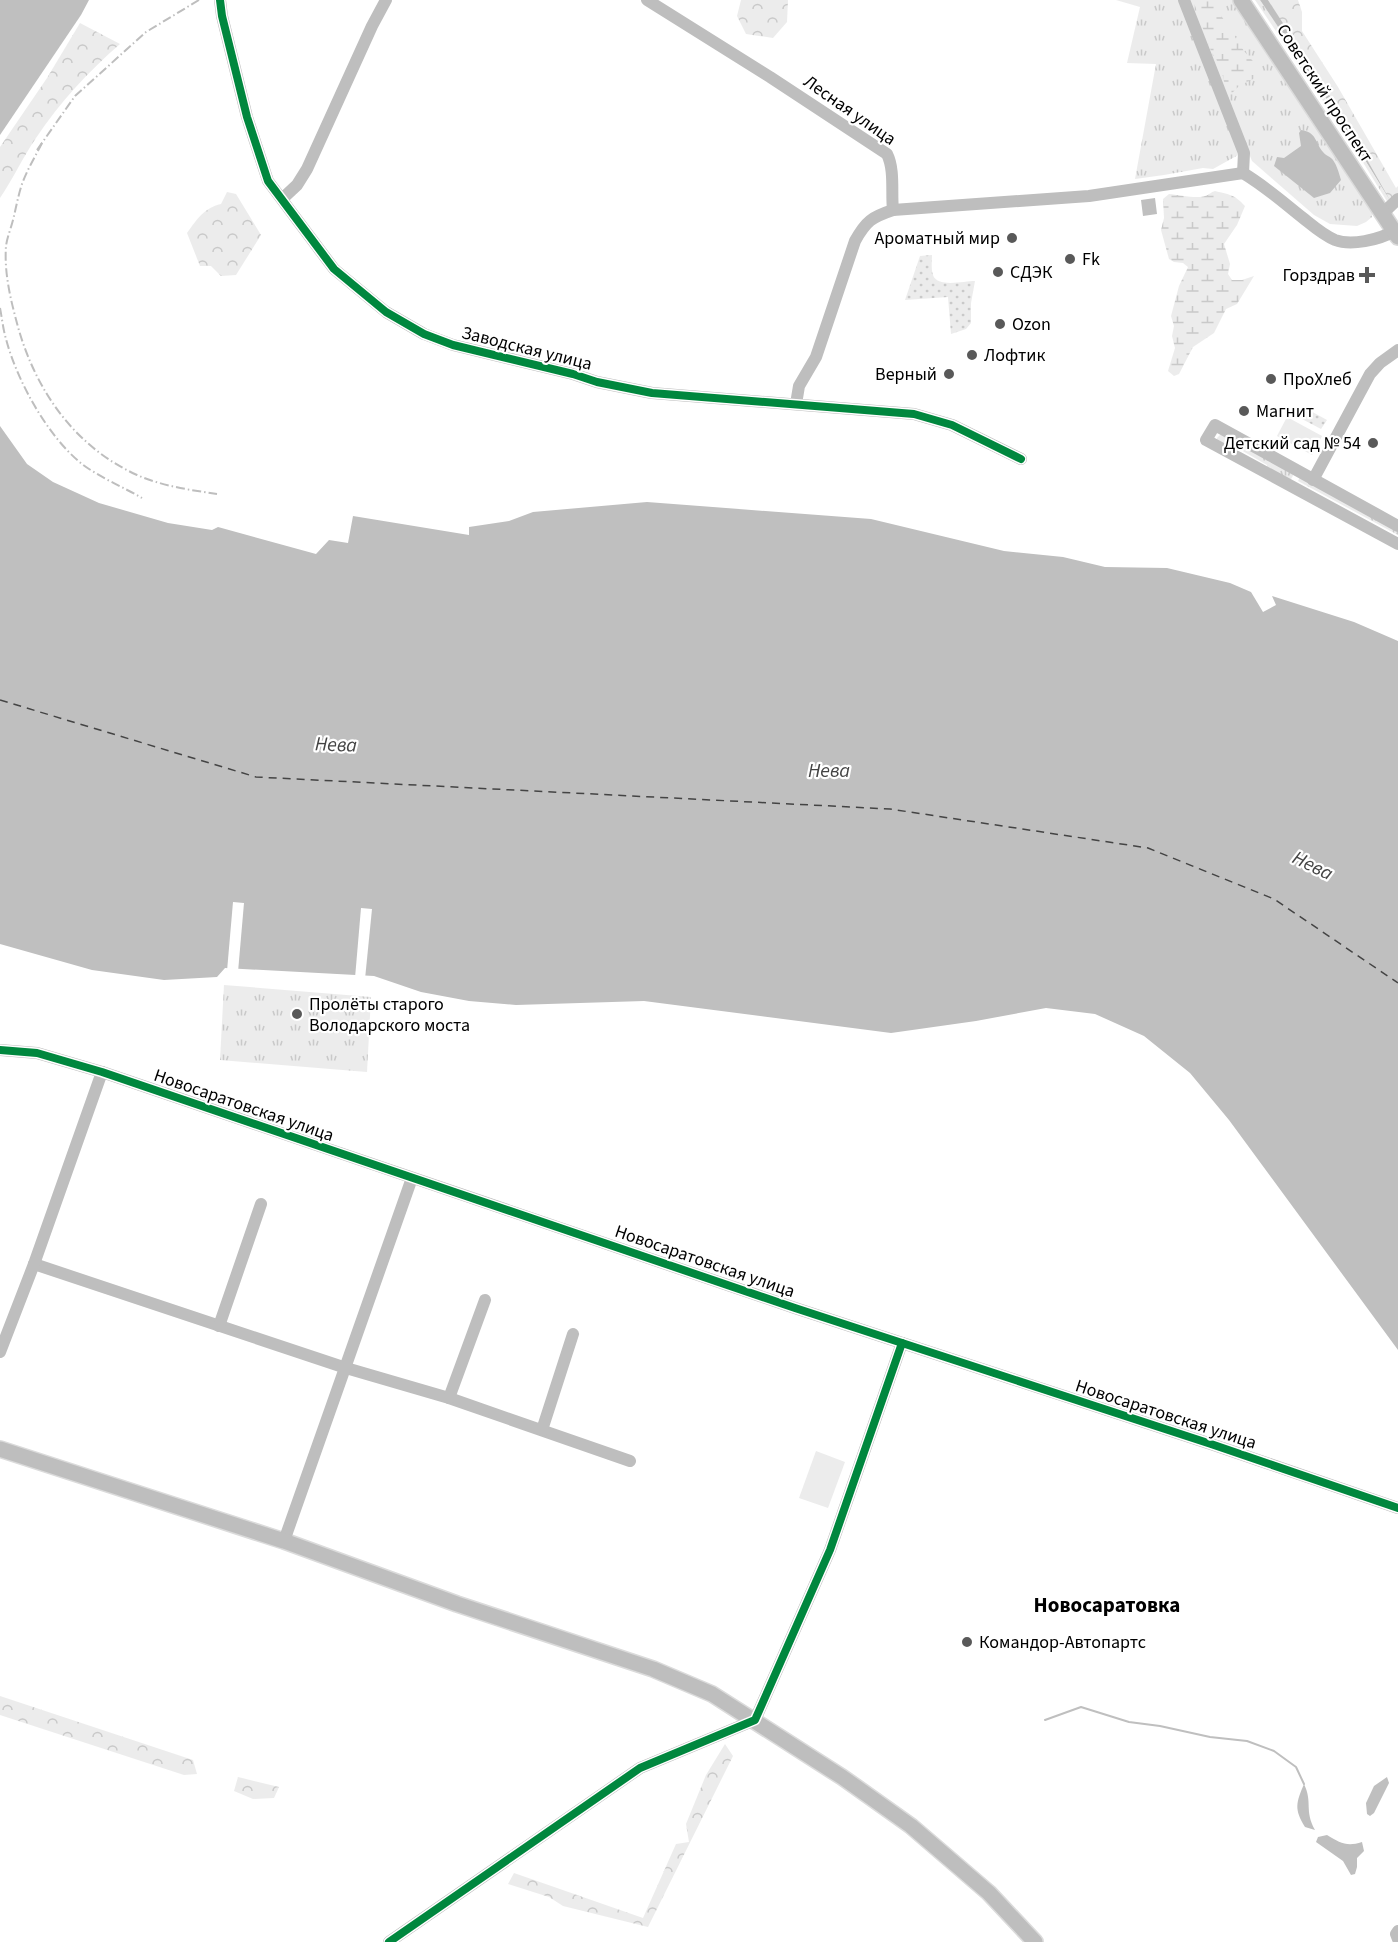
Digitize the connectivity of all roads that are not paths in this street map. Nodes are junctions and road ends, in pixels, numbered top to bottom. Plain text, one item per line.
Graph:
1 (220, 0) edge
2 (386, 0) edge
3 (647, 0) edge
4 (1184, 0) edge
5 (1241, 0) edge
6 (1243, 173) junction
7 (282, 199) junction
8 (1398, 199) edge
9 (893, 210) junction
10 (1382, 214) junction
11 (1396, 234) edge
12 (1398, 350) edge
13 (796, 404) junction
14 (1021, 459) dead end
15 (1313, 480) junction
16 (1398, 526) edge
17 (1398, 544) edge
18 (0, 1050) edge
19 (102, 1072) junction
20 (412, 1178) junction
21 (261, 1204) dead end
22 (34, 1264) junction
23 (485, 1300) dead end
24 (219, 1326) junction
25 (573, 1334) dead end
26 (902, 1343) junction
27 (0, 1352) edge
28 (346, 1368) junction
29 (449, 1398) junction
30 (542, 1430) junction
31 (0, 1449) edge
32 (630, 1461) dead end
33 (1398, 1508) edge
34 (284, 1541) junction
35 (754, 1720) junction
36 (1398, 1931) edge
37 (1398, 1939) edge
38 (389, 1942) edge
39 (1035, 1942) edge

1 - 7 street, Заводская улица
2 - 7 street
3 - 9 street, Лесная улица
4 - 6 street
5 - 10 main road, Советский проспект
6 - 9 street
6 - 11 street
7 - 13 street, Заводская улица
8 - 10 street
9 - 13 street
10 - 11 main road, Советский проспект
12 - 15 street
13 - 14 street, Заводская улица
15 - 16 street
15 - 17 street
18 - 19 street, Новосаратовская улица
19 - 20 street, Новосаратовская улица
19 - 22 street
20 - 26 street, Новосаратовская улица
20 - 28 street
21 - 24 street
22 - 24 street
22 - 27 street
23 - 29 street
24 - 28 street
25 - 30 street
26 - 33 street, Новосаратовская улица
26 - 35 street
28 - 29 street
28 - 34 street
29 - 30 street
30 - 32 street
31 - 34 main road
34 - 35 main road
35 - 38 street
35 - 39 main road
36 - 37 street

